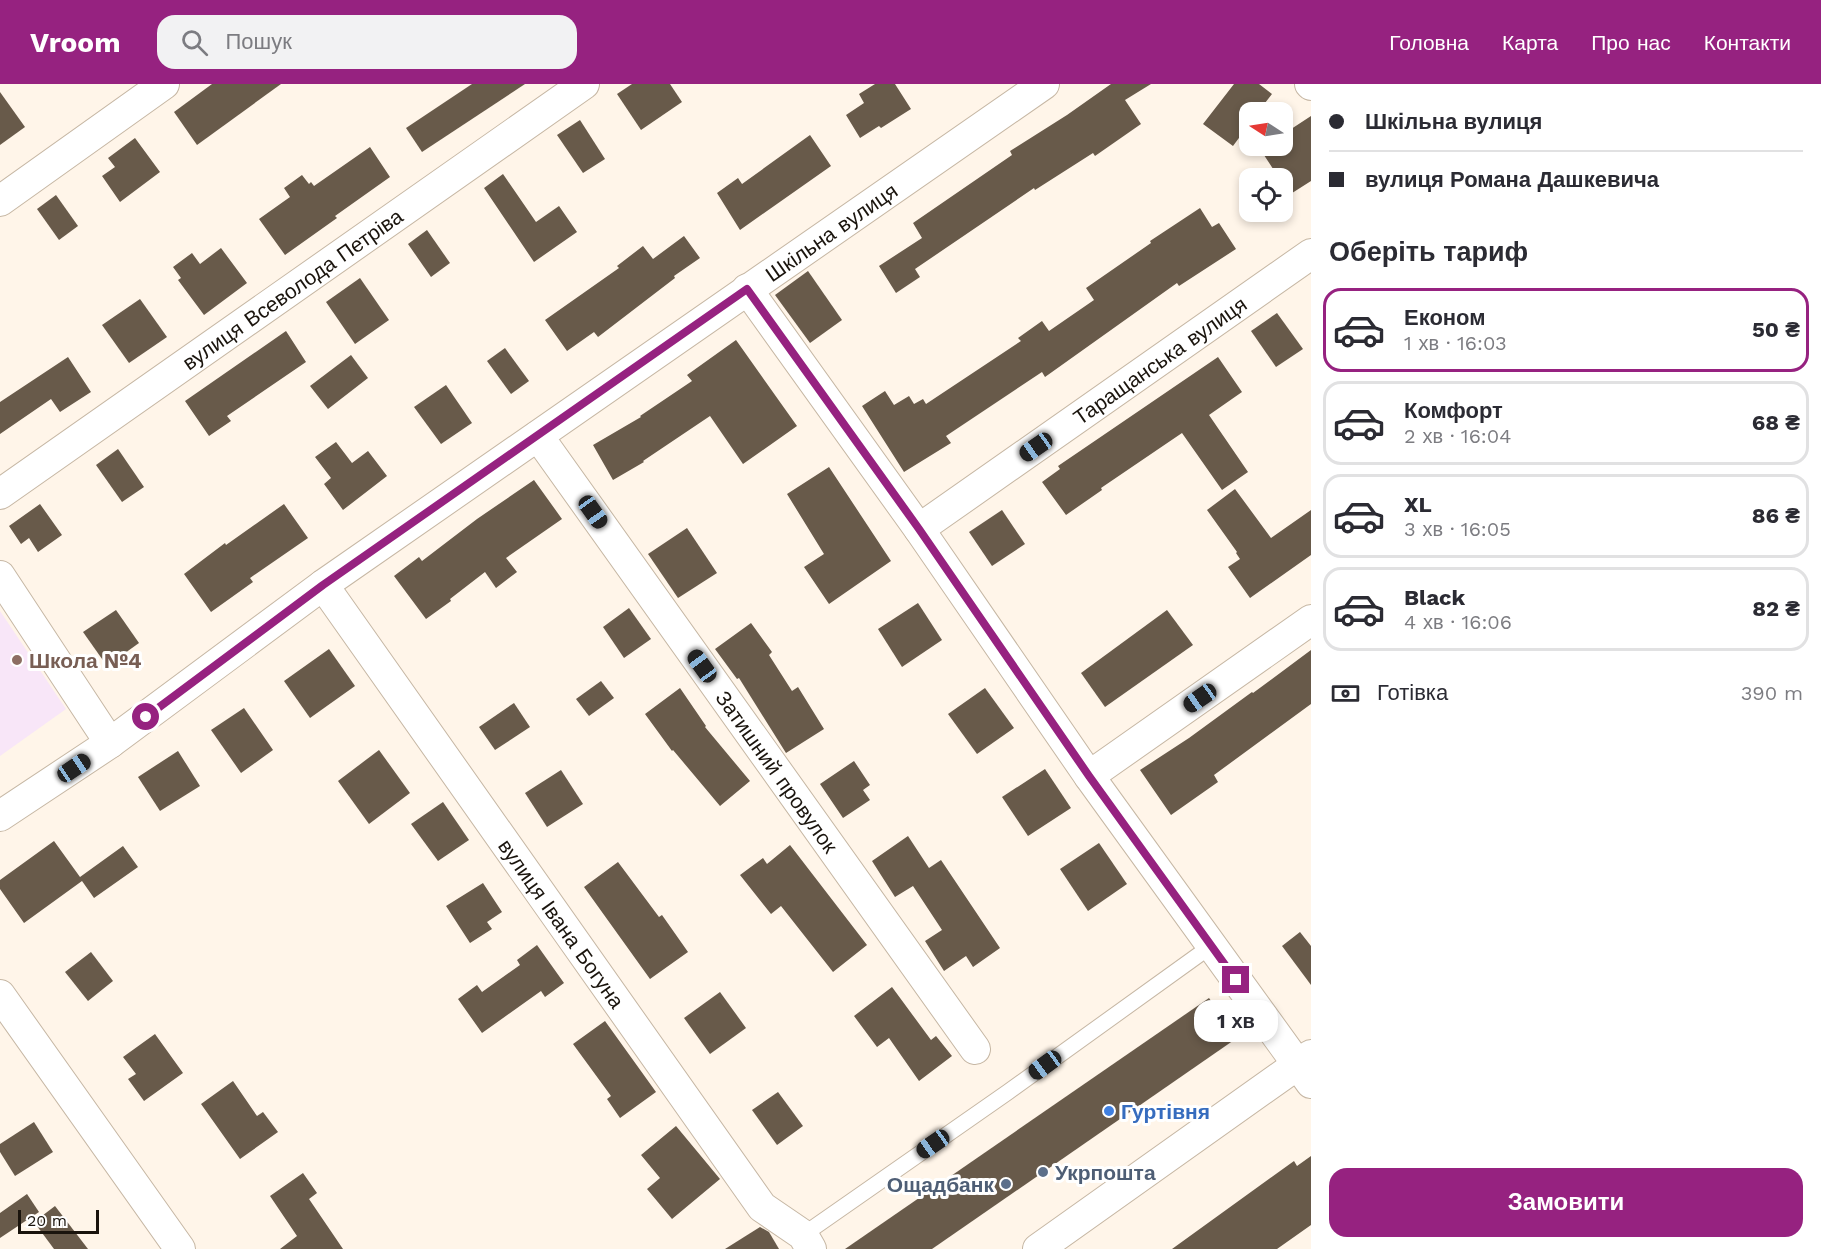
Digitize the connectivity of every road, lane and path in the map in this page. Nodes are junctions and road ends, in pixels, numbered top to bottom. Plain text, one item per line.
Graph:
1 (164, 84) edge
2 (584, 84) edge
3 (1044, 84) edge
4 (0, 201) edge
5 (1311, 254) edge
6 (747, 289) junction
7 (538, 436) junction
8 (0, 494) edge
9 (919, 529) junction
10 (0, 576) edge
11 (323, 585) junction
12 (1311, 620) edge
13 (110, 743) junction
14 (1089, 776) junction
15 (0, 816) edge
16 (1212, 946) junction
17 (0, 995) edge
18 (975, 1049) dead end
19 (1307, 1067) edge
20 (807, 1242) edge
21 (180, 1249) edge
22 (1038, 1249) edge

1 - 4 street
2 - 8 street, вулиця Всеволода Петріва
3 - 6 street, Шкільна вулиця
5 - 9 street, Таращанська вулиця
6 - 7 street, Шкільна вулиця
6 - 9 street
7 - 11 street, Шкільна вулиця
7 - 18 street, Затишний провулок
9 - 14 street
10 - 13 street
11 - 13 street, Шкільна вулиця
11 - 20 street, вулиця Івана Богуна
12 - 14 street
13 - 15 street, Шкільна вулиця
14 - 16 street
16 - 19 street
16 - 20 lane
17 - 21 street
19 - 22 street

